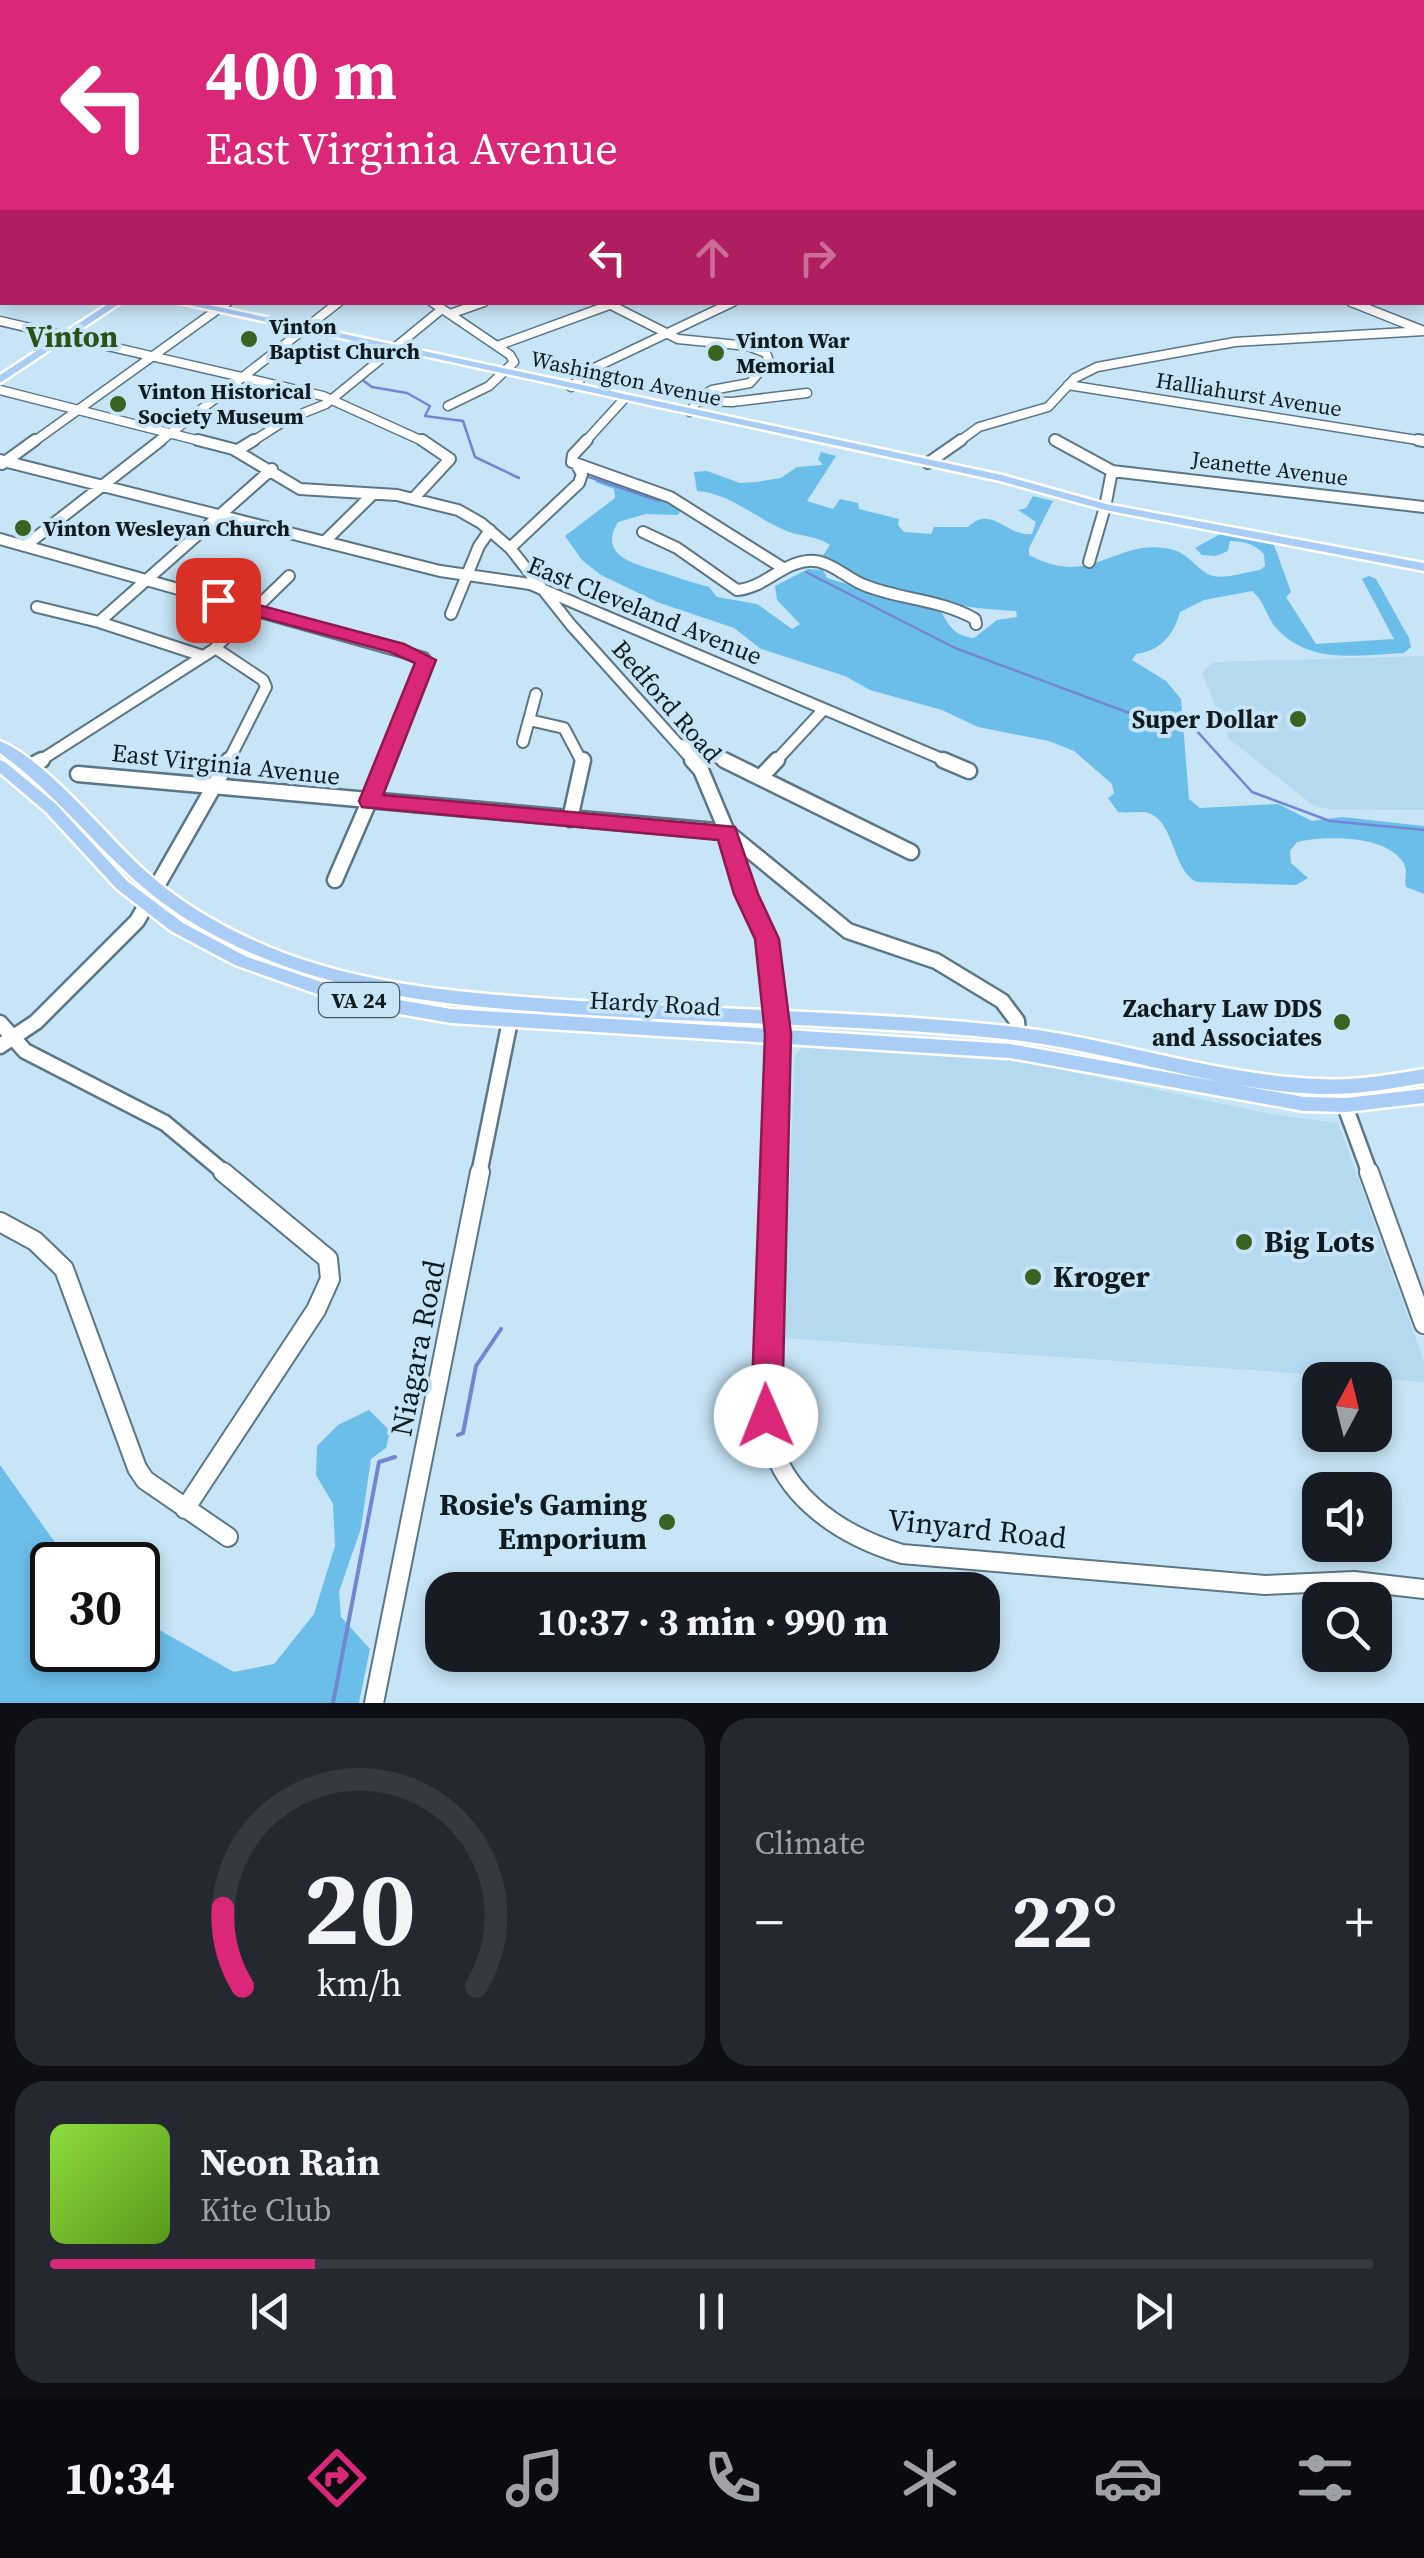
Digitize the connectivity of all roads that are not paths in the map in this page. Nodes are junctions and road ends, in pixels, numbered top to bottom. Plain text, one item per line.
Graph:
1 (114, 305) edge
2 (193, 305) edge
3 (224, 305) edge
4 (335, 305) edge
5 (437, 305) edge
6 (471, 305) edge
7 (606, 305) edge
8 (614, 305) edge
9 (727, 305) edge
10 (1359, 305) edge
11 (217, 310) junction
12 (446, 311) junction
13 (0, 321) edge
14 (303, 329) junction
15 (1424, 331) edge
16 (664, 335) junction
17 (66, 337) junction
18 (497, 346) junction
19 (391, 348) junction
20 (152, 357) junction
21 (505, 372) junction
22 (241, 378) junction
23 (0, 380) edge
24 (1068, 385) junction
25 (571, 386) junction
26 (0, 390) edge
27 (807, 393) dead end
28 (625, 398) junction
29 (332, 399) junction
30 (701, 401) junction
31 (448, 406) dead end
32 (77, 410) junction
33 (690, 412) junction
34 (170, 432) junction
35 (1055, 440) dead end
36 (1424, 441) edge
37 (236, 450) junction
38 (2, 462) edge
39 (928, 462) junction
40 (578, 467) junction
41 (272, 469) junction
42 (1112, 471) junction
43 (101, 486) junction
44 (374, 494) junction
45 (413, 499) junction
46 (1106, 505) junction
47 (1424, 507) edge
48 (216, 516) junction
49 (490, 530) junction
50 (643, 532) dead end
51 (0, 539) edge
52 (324, 542) junction
53 (25, 546) junction
54 (510, 548) junction
55 (1088, 562) dead end
56 (1424, 564) edge
57 (783, 568) junction
58 (289, 576) dead end
59 (467, 576) junction
60 (145, 579) junction
61 (542, 590) junction
62 (37, 607) dead end
63 (254, 610) junction
64 (451, 614) dead end
65 (100, 622) junction
66 (976, 624) dead end
67 (215, 648) junction
68 (204, 656) junction
69 (536, 694) dead end
70 (824, 709) junction
71 (529, 720) junction
72 (523, 742) dead end
73 (0, 746) edge
74 (681, 746) junction
75 (31, 767) junction
76 (7, 770) edge
77 (969, 771) dead end
78 (78, 774) dead end
79 (761, 778) junction
80 (216, 785) junction
81 (370, 801) junction
82 (570, 819) junction
83 (727, 832) junction
84 (910, 852) dead end
85 (334, 880) dead end
86 (154, 888) junction
87 (146, 905) junction
88 (512, 1012) junction
89 (0, 1023) edge
90 (777, 1026) junction
91 (1018, 1033) junction
92 (6, 1043) edge
93 (1010, 1050) junction
94 (1424, 1076) edge
95 (1338, 1087) junction
96 (1424, 1096) edge
97 (1346, 1106) junction
98 (0, 1222) edge
99 (1424, 1324) edge
100 (185, 1510) junction
101 (228, 1537) dead end
102 (1424, 1589) edge
103 (374, 1703) edge

1 - 17 main road
2 - 11 main road, Washington Avenue
3 - 11 street
4 - 14 street
5 - 12 street
6 - 12 street
7 - 18 street
8 - 16 street
9 - 16 street
10 - 15 street
11 - 14 main road, Washington Avenue
11 - 20 street
12 - 18 street
12 - 19 street
13 - 17 street
14 - 19 main road, Washington Avenue
14 - 22 street
15 - 24 street
16 - 25 street
16 - 30 street
17 - 20 street
17 - 23 main road
18 - 21 street
19 - 21 main road, Washington Avenue
19 - 29 street
20 - 22 street
20 - 32 street
21 - 25 main road, Washington Avenue
21 - 31 street
22 - 29 street
22 - 34 street
24 - 36 street, Halliahurst Avenue
24 - 39 street
25 - 28 main road, Washington Avenue
26 - 32 street, Bedford Road
27 - 30 street
28 - 33 main road, Washington Avenue
28 - 40 street
29 - 37 street
29 - 45 street
30 - 33 street
32 - 34 street, Bedford Road
32 - 38 street
33 - 39 main road, Washington Avenue
34 - 37 street, Bedford Road
34 - 43 street
35 - 42 street
37 - 41 street, Bedford Road
38 - 43 street, East Cleveland Avenue
39 - 46 main road, Washington Avenue
40 - 54 street
40 - 57 street
41 - 44 street, Bedford Road
41 - 48 street
42 - 46 street
42 - 47 street, Jeanette Avenue
43 - 48 street, East Cleveland Avenue
43 - 53 street
44 - 45 street, Bedford Road
44 - 52 street
45 - 49 street, Bedford Road
46 - 55 street
46 - 56 main road, Washington Avenue
48 - 52 street, East Cleveland Avenue
48 - 60 street
49 - 54 street, Bedford Road
49 - 59 street
50 - 57 street
51 - 53 street
52 - 59 street, East Cleveland Avenue
53 - 60 street
54 - 61 street, Bedford Road
57 - 66 street
58 - 63 street
59 - 61 street, East Cleveland Avenue
59 - 64 street
60 - 63 street
60 - 65 street
61 - 70 street, East Cleveland Avenue
61 - 74 street, Bedford Road
62 - 65 street
63 - 67 street
63 - 81 street
65 - 68 street
67 - 68 street
67 - 80 street
68 - 75 street
69 - 71 street
70 - 77 street, East Cleveland Avenue
70 - 79 street
71 - 72 street
71 - 82 street
73 - 75 main road, VA 24
74 - 79 street
74 - 83 street, Bedford Road
75 - 76 street
75 - 86 main road, Hardy Road / VA 24
76 - 87 main road, Hardy Road / VA 24
78 - 80 street, East Virginia Avenue
79 - 84 street
80 - 81 street, East Virginia Avenue
80 - 86 street
81 - 82 street, East Virginia Avenue
81 - 85 street
82 - 83 street, East Virginia Avenue
83 - 90 street, Vinyard Road
83 - 91 street, Bedford Road
86 - 87 street
86 - 88 main road, Hardy Road / VA 24
87 - 88 main road, Hardy Road / VA 24
87 - 92 street
88 - 90 main road, Hardy Road / VA 24
88 - 103 street, Niagara Road
89 - 92 street
90 - 91 main road, Hardy Road / VA 24
90 - 93 main road, Hardy Road / VA 24
90 - 102 street, Vinyard Road
91 - 93 street
91 - 95 main road, Hardy Road / VA 24
92 - 100 street
93 - 97 main road, Hardy Road / VA 24
94 - 95 main road, Hardy Road / VA 24
95 - 97 street
96 - 97 main road, Hardy Road / VA 24
97 - 99 street
98 - 100 street
100 - 101 street

